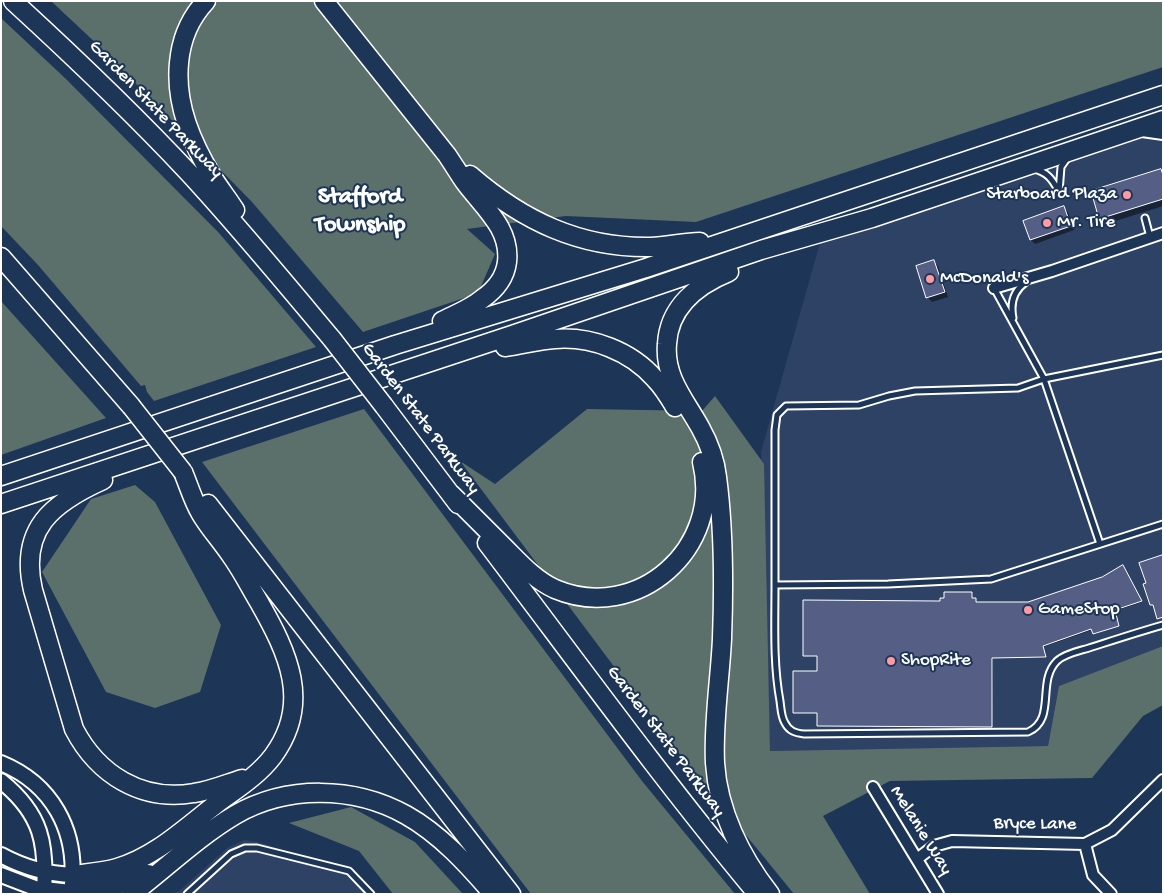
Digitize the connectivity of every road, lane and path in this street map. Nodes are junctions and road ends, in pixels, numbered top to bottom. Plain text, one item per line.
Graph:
1 (13, 1) edge
2 (206, 1) edge
3 (324, 1) edge
4 (1163, 95) edge
5 (1163, 120) edge
6 (1129, 131) junction
7 (1163, 134) edge
8 (1077, 149) junction
9 (447, 155) junction
10 (1024, 166) junction
11 (1145, 218) dead end
12 (823, 232) junction
13 (1163, 232) edge
14 (1150, 237) junction
15 (725, 242) junction
16 (259, 252) junction
17 (1, 257) edge
18 (1052, 271) junction
19 (994, 288) joint
20 (1014, 324) junction
21 (395, 345) junction
22 (465, 351) junction
23 (1163, 355) edge
24 (1044, 379) junction
25 (145, 456) junction
26 (1, 468) edge
27 (24, 468) junction
28 (183, 472) junction
29 (1, 476) edge
30 (451, 494) junction
31 (1, 504) edge
32 (1163, 524) edge
33 (1100, 544) junction
34 (775, 585) junction
35 (1163, 624) edge
36 (1, 763) edge
37 (253, 776) junction
38 (1163, 780) edge
39 (1, 781) edge
40 (873, 787) dead end
41 (1085, 844) junction
42 (181, 855) junction
43 (1, 856) edge
44 (917, 859) junction
45 (46, 872) junction
46 (1, 876) edge
47 (72, 887) edge
48 (44, 892) edge
49 (132, 894) edge
50 (187, 894) edge
51 (371, 894) edge
52 (493, 894) edge
53 (511, 894) edge
54 (757, 894) edge
55 (770, 894) edge
56 (938, 894) edge
57 (1111, 894) edge

1 - 16 highway, Garden State Parkway
2 - 16 highway
3 - 9 highway
4 - 15 highway
5 - 6 highway
6 - 7 street
6 - 8 highway
8 - 10 highway
8 - 10 lane
9 - 15 highway
9 - 21 highway
10 - 12 highway
11 - 14 lane
12 - 22 highway
12 - 55 highway
13 - 14 street
14 - 18 street
15 - 21 highway
16 - 30 highway, Garden State Parkway, bridge
17 - 28 highway, bridge
18 - 19 street
18 - 20 lane
19 - 20 lane
20 - 24 lane
21 - 27 highway
22 - 25 highway
22 - 30 highway
23 - 24 lane
24 - 33 lane
24 - 34 lane
25 - 31 highway
25 - 37 highway
26 - 27 highway
27 - 29 highway
28 - 37 highway
28 - 53 highway
30 - 54 highway, Garden State Parkway
32 - 33 lane
33 - 34 lane
34 - 35 lane
36 - 47 street
37 - 47 highway
38 - 41 street, Bryce Lane
39 - 45 street
40 - 44 street, Melanie Way
41 - 44 street, Bryce Lane
41 - 57 street
42 - 47 highway
42 - 49 highway
42 - 52 highway
43 - 45 street
44 - 56 street, Melanie Way
45 - 47 street
45 - 48 street
46 - 48 street
47 - 48 street
50 - 51 lane

